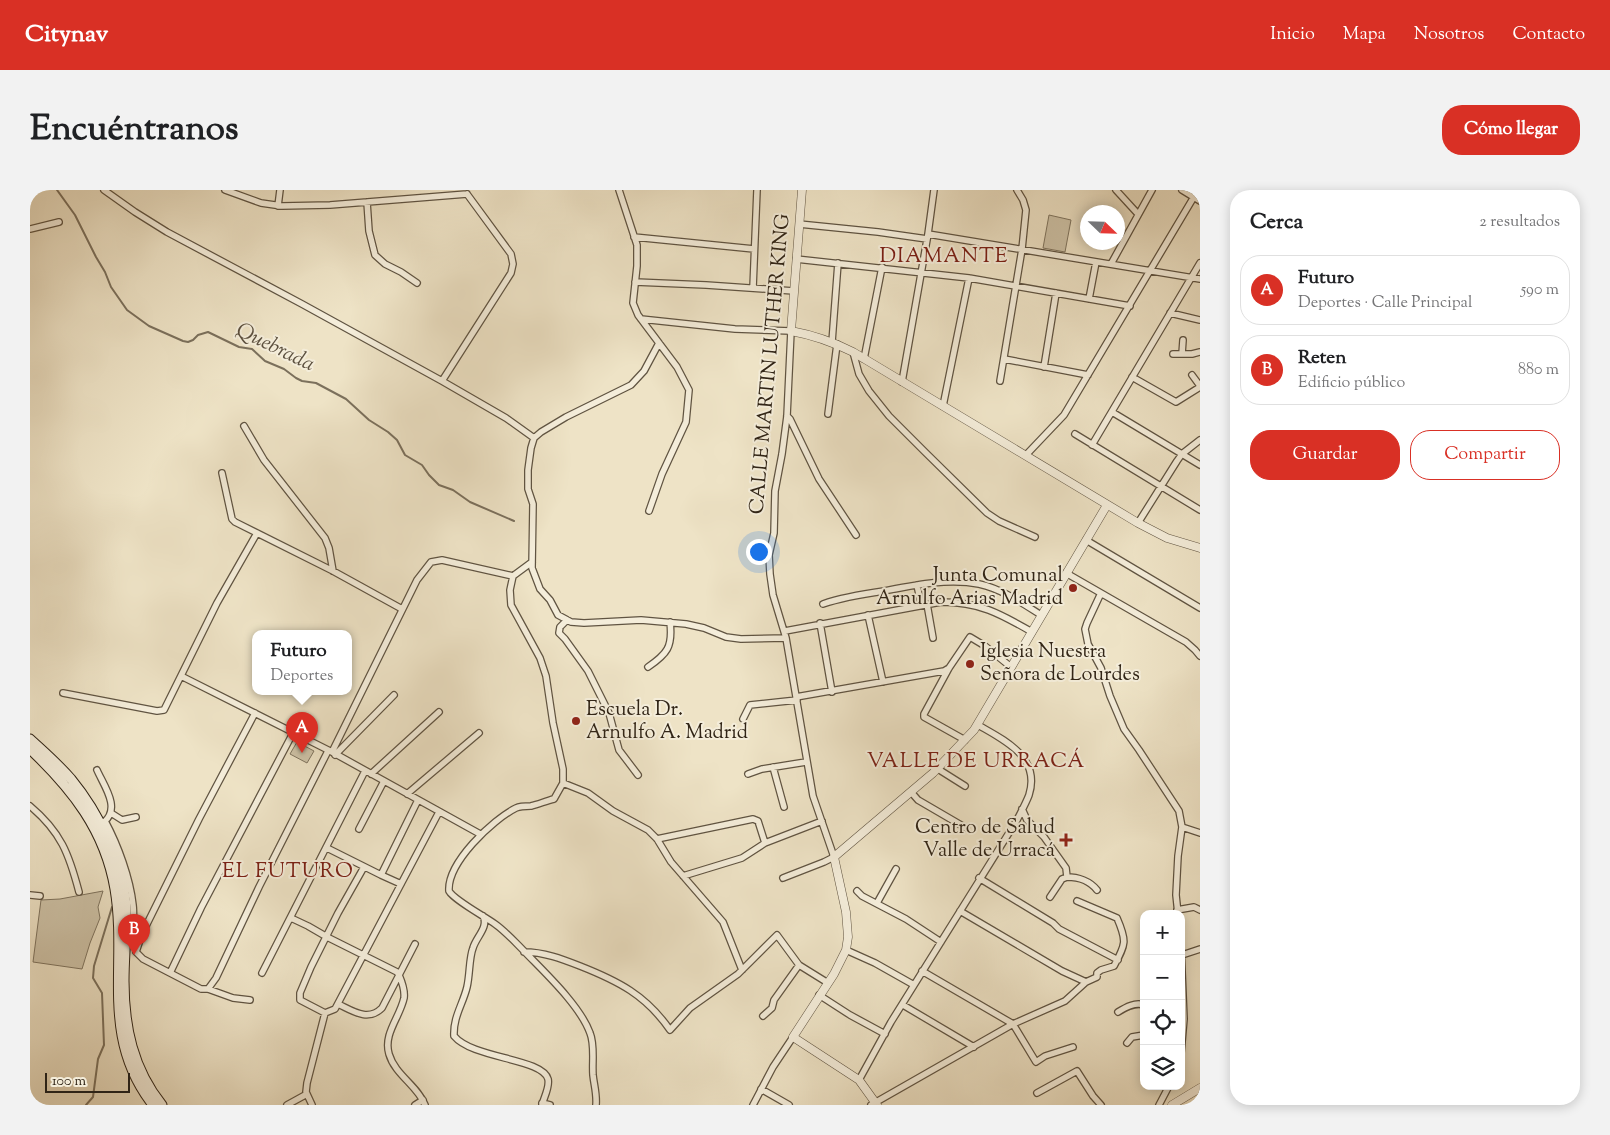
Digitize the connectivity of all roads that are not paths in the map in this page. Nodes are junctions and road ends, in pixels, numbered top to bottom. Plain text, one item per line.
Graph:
1 (105, 190) edge
2 (224, 190) edge
3 (280, 190) edge
4 (619, 190) edge
5 (757, 190) edge
6 (802, 190) edge
7 (934, 190) edge
8 (1017, 190) edge
9 (1116, 190) edge
10 (1152, 190) edge
11 (1182, 190) edge
12 (1198, 190) edge
13 (468, 192) edge
14 (1197, 199) edge
15 (367, 202) junction
16 (278, 206) junction
17 (1138, 214) junction
18 (59, 222) dead end
19 (799, 224) junction
20 (30, 229) edge
21 (634, 237) junction
22 (928, 237) junction
23 (754, 249) junction
24 (1022, 249) junction
25 (796, 259) junction
26 (1096, 262) junction
27 (838, 263) junction
28 (1200, 263) edge
29 (1111, 264) junction
30 (882, 267) junction
31 (1151, 270) junction
32 (922, 273) junction
33 (1192, 277) junction
34 (969, 278) junction
35 (1200, 279) edge
36 (635, 282) junction
37 (417, 283) dead end
38 (1016, 285) junction
39 (753, 288) junction
40 (794, 291) junction
41 (1056, 293) junction
42 (1090, 299) junction
43 (1130, 306) junction
44 (1170, 313) junction
45 (642, 319) junction
46 (1200, 320) edge
47 (791, 331) junction
48 (1183, 340) dead end
49 (659, 343) junction
50 (834, 343) junction
51 (853, 352) junction
52 (1200, 352) edge
53 (1173, 354) dead end
54 (1182, 354) junction
55 (864, 359) junction
56 (1004, 359) junction
57 (1044, 367) junction
58 (1088, 375) junction
59 (1192, 375) dead end
60 (1132, 378) junction
61 (442, 381) junction
62 (1000, 381) dead end
63 (902, 382) junction
64 (1200, 387) edge
65 (943, 406) junction
66 (1112, 412) junction
67 (828, 414) dead end
68 (787, 416) junction
69 (244, 426) dead end
70 (1075, 434) dead end
71 (534, 438) junction
72 (1200, 440) edge
73 (1092, 445) junction
74 (1182, 454) junction
75 (1026, 455) junction
76 (1200, 465) edge
77 (222, 473) dead end
78 (1160, 486) junction
79 (1107, 505) junction
80 (1200, 510) edge
81 (649, 511) dead end
82 (1138, 523) junction
83 (257, 533) junction
84 (856, 535) dead end
85 (1035, 536) dead end
86 (1086, 540) junction
87 (1200, 548) edge
88 (532, 562) junction
89 (333, 571) junction
90 (1066, 572) junction
91 (513, 576) junction
92 (917, 585) junction
93 (1101, 593) junction
94 (823, 604) dead end
95 (924, 604) junction
96 (1200, 608) edge
97 (402, 609) junction
98 (868, 614) junction
99 (1041, 615) junction
100 (567, 620) junction
101 (670, 622) junction
102 (820, 623) junction
103 (784, 631) junction
104 (1032, 632) junction
105 (786, 638) junction
106 (933, 638) dead end
107 (1200, 656) edge
108 (648, 667) dead end
109 (1011, 667) junction
110 (949, 668) junction
111 (181, 676) junction
112 (883, 682) junction
113 (832, 692) junction
114 (63, 693) dead end
115 (394, 695) dead end
116 (797, 699) junction
117 (439, 712) dead end
118 (255, 713) junction
119 (743, 719) dead end
120 (978, 725) junction
121 (293, 733) junction
122 (479, 733) dead end
123 (30, 739) edge
124 (964, 740) junction
125 (30, 749) edge
126 (332, 753) junction
127 (806, 762) junction
128 (773, 767) junction
129 (938, 769) junction
130 (97, 770) dead end
131 (368, 772) junction
132 (748, 774) dead end
133 (638, 775) dead end
134 (384, 781) junction
135 (562, 783) junction
136 (965, 786) dead end
137 (911, 792) junction
138 (407, 794) junction
139 (418, 800) junction
140 (30, 806) edge
141 (784, 807) dead end
142 (1022, 809) junction
143 (439, 812) junction
144 (111, 813) junction
145 (136, 818) dead end
146 (102, 822) junction
147 (822, 822) junction
148 (1182, 827) junction
149 (966, 828) dead end
150 (359, 830) dead end
151 (1200, 833) edge
152 (480, 834) junction
153 (657, 839) junction
154 (765, 843) junction
155 (327, 848) junction
156 (834, 857) junction
157 (364, 867) junction
158 (896, 869) dead end
159 (381, 875) junction
160 (683, 876) junction
161 (1067, 877) junction
162 (782, 878) dead end
163 (980, 878) junction
164 (401, 884) junction
165 (1097, 890) dead end
166 (857, 891) dead end
167 (79, 892) dead end
168 (30, 895) edge
169 (40, 896) dead end
170 (1050, 897) dead end
171 (1078, 901) dead end
172 (877, 903) junction
173 (1178, 910) edge
174 (1184, 910) edge
175 (1200, 910) edge
176 (960, 911) junction
177 (482, 915) junction
178 (291, 918) junction
179 (142, 934) junction
180 (327, 937) junction
181 (941, 942) junction
182 (415, 944) dead end
183 (1200, 949) edge
184 (846, 950) junction
185 (524, 952) junction
186 (1185, 954) edge
187 (364, 955) junction
188 (1118, 960) junction
189 (799, 965) junction
190 (742, 970) junction
191 (922, 972) junction
192 (170, 973) junction
193 (262, 973) dead end
194 (399, 975) junction
195 (1086, 982) junction
196 (828, 983) junction
197 (914, 985) junction
198 (208, 989) junction
199 (819, 995) junction
200 (250, 1000) dead end
201 (338, 1004) junction
202 (1140, 1004) edge
203 (903, 1005) junction
204 (1118, 1012) dead end
205 (326, 1013) junction
206 (763, 1016) dead end
207 (1013, 1024) junction
208 (885, 1034) junction
209 (1140, 1036) edge
210 (793, 1037) junction
211 (1127, 1044) dead end
212 (974, 1047) junction
213 (1073, 1047) dead end
214 (859, 1080) junction
215 (1200, 1088) edge
216 (761, 1090) junction
217 (1167, 1090) edge
218 (1037, 1093) dead end
219 (307, 1094) junction
220 (424, 1102) edge
221 (542, 1104) edge
222 (875, 1104) edge
223 (153, 1105) edge
224 (162, 1105) edge
225 (287, 1105) edge
226 (312, 1105) edge
227 (415, 1105) edge
228 (550, 1105) edge
229 (596, 1105) edge
230 (753, 1105) edge
231 (789, 1105) edge
232 (1101, 1105) edge
233 (1159, 1105) edge
234 (1172, 1105) edge

1 - 61 street
2 - 16 street
3 - 16 street
4 - 21 street
5 - 23 street
6 - 19 street, CALLE MARTIN LUTHER KING
7 - 22 street
8 - 24 street
9 - 17 street
10 - 17 street
11 - 14 street
12 - 14 street
13 - 15 street
13 - 61 street
14 - 31 street
15 - 16 street
15 - 37 street
17 - 29 street
18 - 20 street
19 - 22 street
19 - 25 street, CALLE MARTIN LUTHER KING
21 - 23 street
21 - 36 street
22 - 24 street
22 - 32 street
23 - 39 street
24 - 26 street
24 - 38 street
25 - 27 street
25 - 40 street, CALLE MARTIN LUTHER KING
26 - 29 street
26 - 42 street
27 - 30 street
27 - 50 street
28 - 33 street
29 - 31 street
30 - 32 street
30 - 55 street
31 - 33 street
31 - 43 street
32 - 34 street
32 - 63 street
33 - 35 street
33 - 44 street
34 - 38 street
34 - 65 street
36 - 39 street
36 - 45 street
38 - 41 street
38 - 56 street
39 - 40 street
40 - 47 street, CALLE MARTIN LUTHER KING
41 - 42 street
41 - 57 street
42 - 43 street
43 - 58 street
44 - 46 street
44 - 60 street
45 - 47 street
45 - 49 street
47 - 50 street
47 - 68 street, CALLE MARTIN LUTHER KING
48 - 54 street
49 - 71 street
49 - 81 street
50 - 51 street
50 - 67 street
51 - 55 street
51 - 85 street
52 - 54 street
53 - 54 street
55 - 63 street
56 - 57 street
56 - 62 street
57 - 58 street
58 - 75 street
59 - 64 street
60 - 64 street
60 - 66 street
61 - 71 street
63 - 65 street
65 - 75 street
66 - 73 street
66 - 74 street
68 - 84 street
68 - 103 street, CALLE MARTIN LUTHER KING
69 - 89 street
70 - 73 street
71 - 88 street
72 - 74 street
73 - 78 street
74 - 76 street
74 - 78 street
75 - 79 street
77 - 83 street
78 - 80 street
78 - 82 street
79 - 82 street
79 - 86 street
82 - 87 street
83 - 89 street
83 - 111 street
86 - 90 street
86 - 96 street
88 - 91 street
88 - 100 street
89 - 97 street
90 - 93 street
90 - 99 street
91 - 97 street
91 - 135 street
92 - 94 street
92 - 95 street
92 - 99 street
93 - 107 street
93 - 148 street
95 - 98 street
95 - 104 street
95 - 106 street
97 - 126 street
98 - 102 street
98 - 112 street
99 - 104 street
100 - 101 street
100 - 133 street
101 - 105 street
101 - 108 street
102 - 103 street
102 - 113 street
103 - 105 street, CALLE MARTIN LUTHER KING
104 - 109 street
105 - 116 street, CALLE MARTIN LUTHER KING
109 - 110 street
109 - 120 street
110 - 112 street
110 - 124 street
111 - 114 street
111 - 118 street
112 - 113 street
113 - 116 street
115 - 126 street
116 - 119 street
116 - 127 street, CALLE MARTIN LUTHER KING
117 - 131 street
118 - 121 street
118 - 179 street
120 - 124 street
120 - 142 street
121 - 126 street
121 - 192 street
122 - 138 street
123 - 146 main road
124 - 129 street
125 - 223 main road
126 - 131 street
126 - 198 street
127 - 128 street
127 - 147 street, CALLE MARTIN LUTHER KING
128 - 132 street
128 - 141 street
129 - 136 street
129 - 137 street
130 - 144 street
131 - 134 street
131 - 155 street
134 - 138 street
134 - 150 street
135 - 152 street
135 - 153 street
137 - 149 street
137 - 156 street
138 - 139 street
139 - 143 street
139 - 159 street
140 - 167 street
142 - 161 street
142 - 163 street
143 - 152 street
143 - 164 street
144 - 145 street
144 - 146 street
146 - 179 street
146 - 224 main road
147 - 154 street
147 - 156 street, CALLE MARTIN LUTHER KING
148 - 151 street
148 - 173 street
152 - 177 street
153 - 154 street
153 - 160 street
154 - 160 street
155 - 157 street
155 - 178 street
156 - 162 street
156 - 184 street, CALLE MARTIN LUTHER KING
157 - 159 street
157 - 180 street
158 - 172 street
159 - 164 street
160 - 190 street
161 - 165 street
161 - 170 street
163 - 176 street
163 - 188 street
164 - 187 street
166 - 172 street
168 - 169 street
171 - 188 street
172 - 181 street
174 - 175 street
176 - 181 street
176 - 195 street
177 - 185 street
177 - 221 street
178 - 180 street
178 - 193 street
179 - 192 street
180 - 187 street
180 - 205 street
181 - 191 street
182 - 194 street
183 - 186 street
184 - 196 street, CALLE MARTIN LUTHER KING
184 - 197 street
185 - 190 street
185 - 229 street
187 - 194 street
187 - 201 street
188 - 195 street
189 - 190 street
189 - 196 street
189 - 206 street
191 - 197 street
191 - 207 street
192 - 198 street
194 - 201 street
194 - 220 street
195 - 207 street
196 - 199 street, CALLE MARTIN LUTHER KING
197 - 203 street
198 - 200 street
199 - 208 street
199 - 210 street, CALLE MARTIN LUTHER KING
201 - 205 street
202 - 204 street
203 - 208 street
203 - 212 street
205 - 219 street
207 - 212 street
207 - 213 street
208 - 214 street
209 - 211 street
210 - 214 street
210 - 216 street, CALLE MARTIN LUTHER KING
212 - 222 street
214 - 222 street
215 - 234 street
216 - 230 street, CALLE MARTIN LUTHER KING
216 - 231 street
217 - 233 street
218 - 232 street
219 - 225 street
219 - 226 street
220 - 227 street
221 - 228 street

